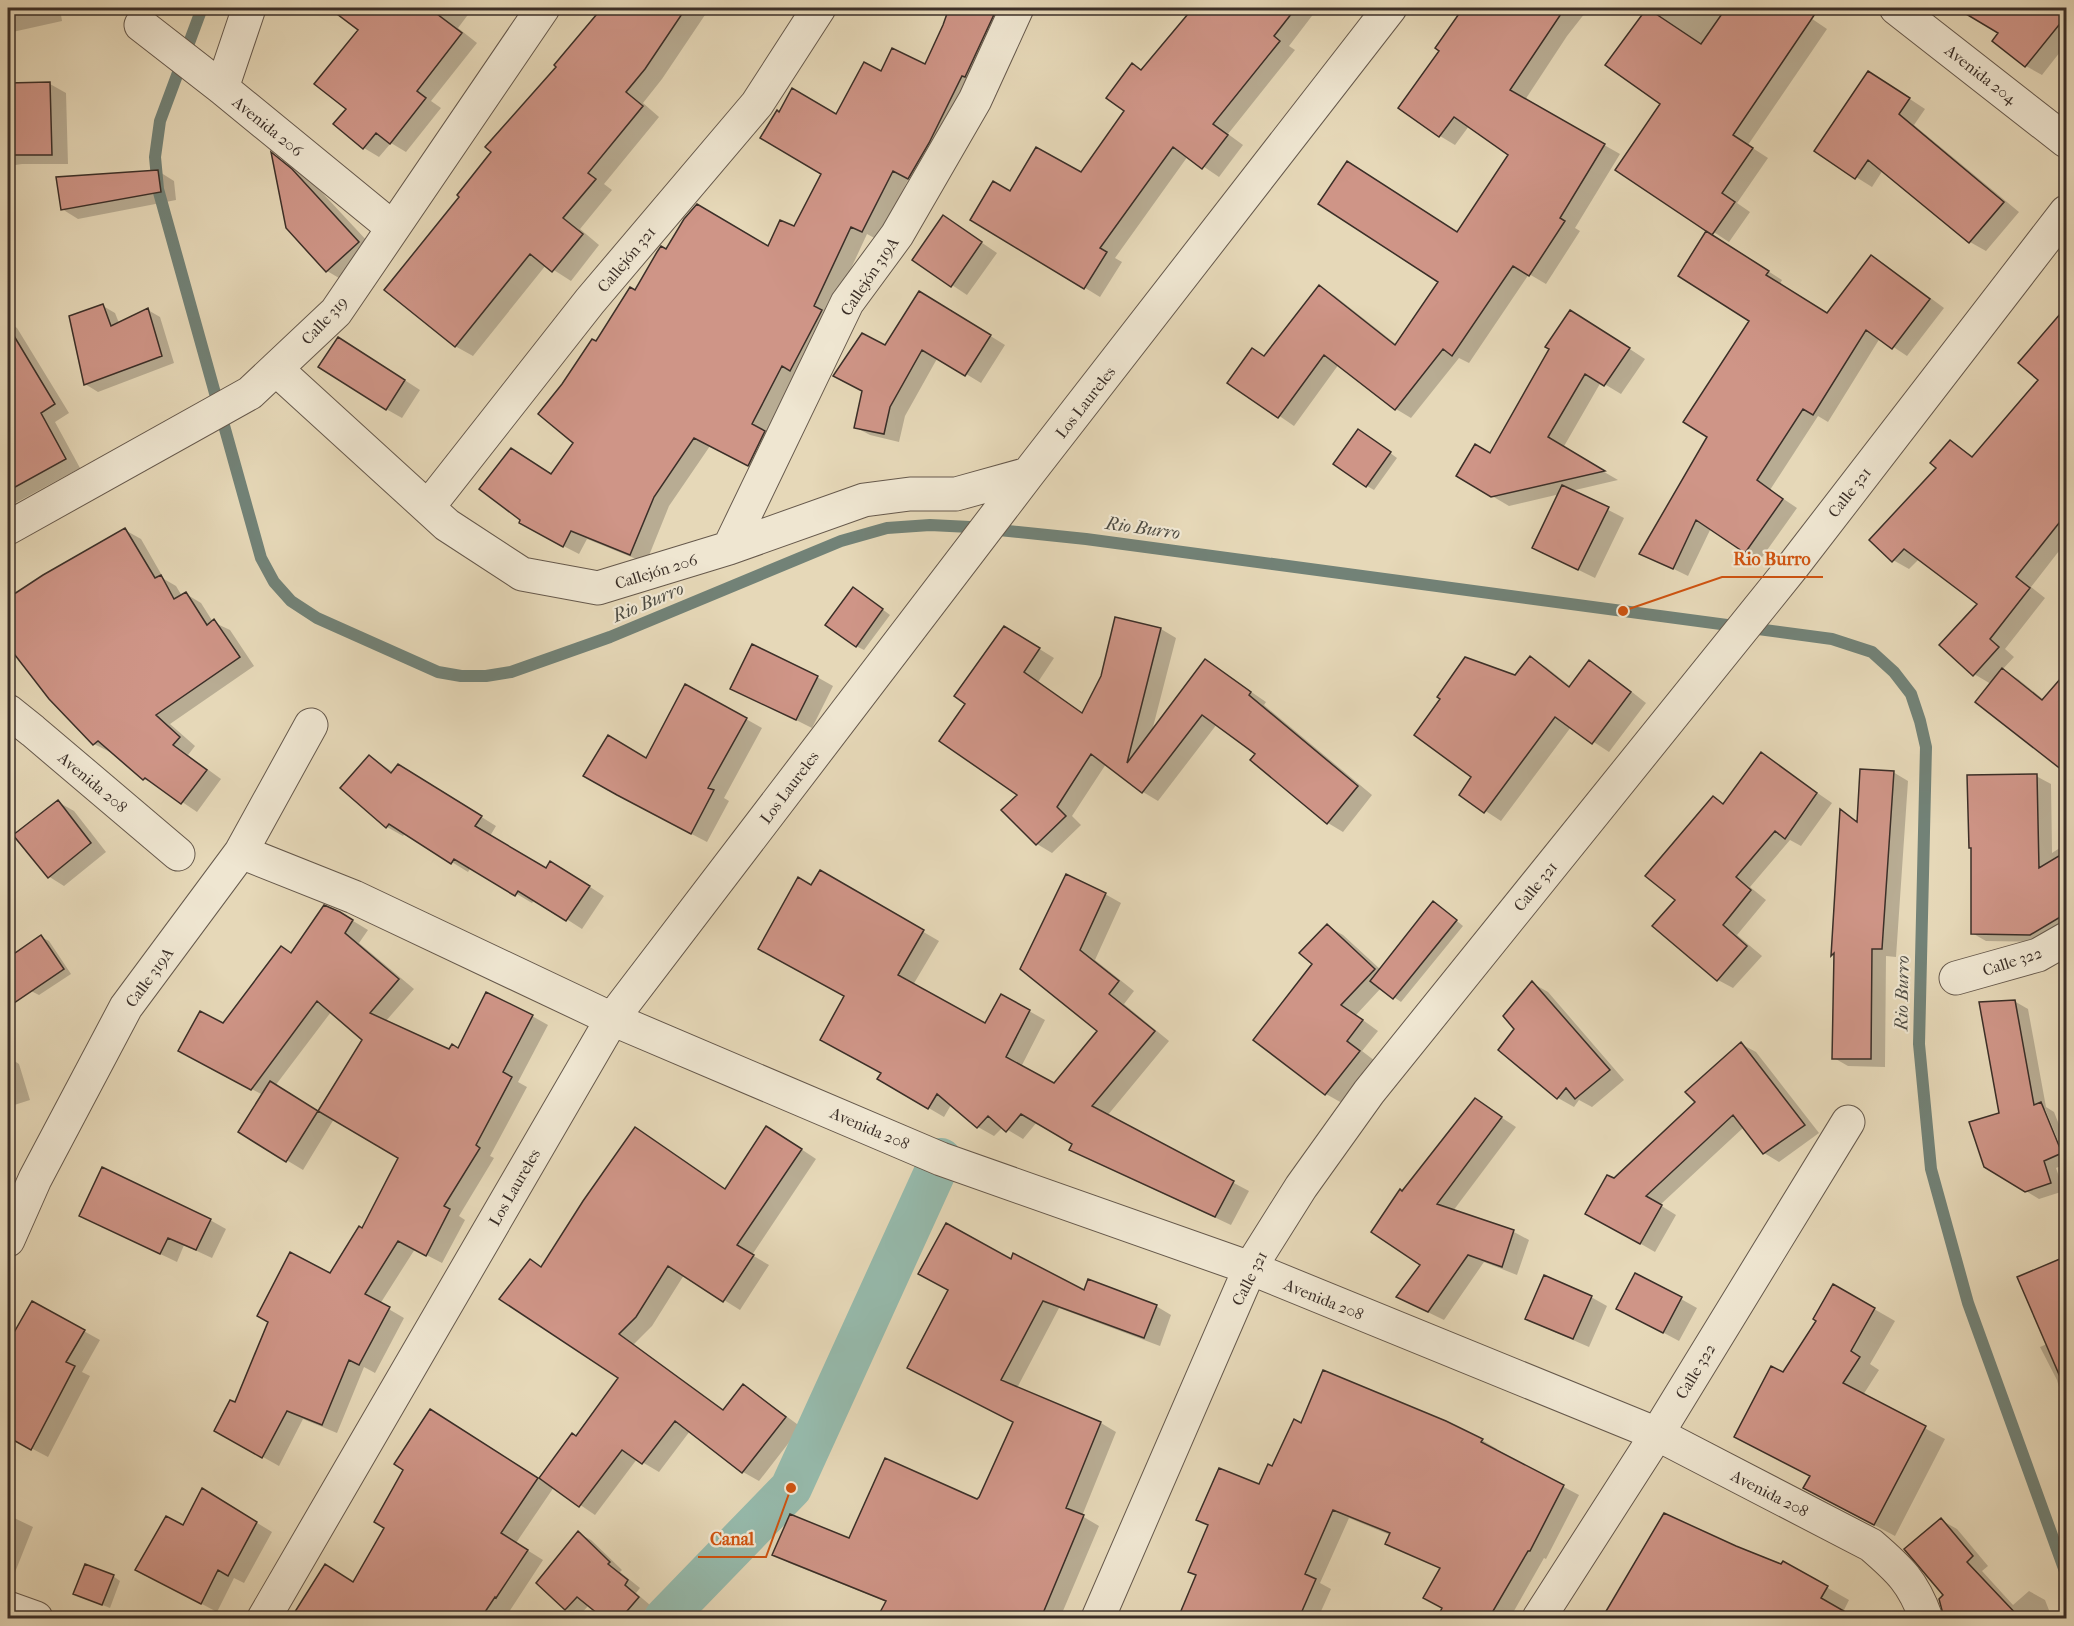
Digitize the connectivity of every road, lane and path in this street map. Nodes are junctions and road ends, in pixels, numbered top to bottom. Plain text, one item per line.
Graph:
1 (249, 8) edge
2 (543, 8) edge
3 (819, 8) edge
4 (1017, 8) edge
5 (1390, 8) edge
6 (1896, 8) edge
7 (141, 25) dead end
8 (213, 81) junction
9 (2067, 141) edge
10 (2067, 212) edge
11 (393, 228) junction
12 (276, 369) junction
13 (1028, 474) junction
14 (428, 507) junction
15 (8, 528) edge
16 (729, 548) junction
17 (8, 711) edge
18 (311, 725) dead end
19 (241, 852) junction
20 (178, 854) dead end
21 (2067, 939) edge
22 (1956, 978) dead end
23 (612, 1019) junction
24 (1848, 1122) dead end
25 (8, 1240) edge
26 (1250, 1269) junction
27 (1657, 1434) junction
28 (8, 1608) edge
29 (36, 1618) edge
30 (264, 1618) edge
31 (1098, 1618) edge
32 (1539, 1618) edge
33 (1926, 1618) edge

1 - 8 street
2 - 11 street, Calle 319
3 - 14 street, Callejón 321
4 - 16 street, Callejón 319A
5 - 13 street, Los Laureles
6 - 9 street, Avenida 204
7 - 8 street, Avenida 206
8 - 11 street, Avenida 206
10 - 26 street, Calle 321
11 - 12 street, Calle 319
12 - 14 street, Callejón 206
12 - 15 street, Calle 319
13 - 16 street, Callejón 206
13 - 23 street, Los Laureles
14 - 16 street, Callejón 206
17 - 20 street, Avenida 208
18 - 19 street, Calle 319A
19 - 23 street, Avenida 208
19 - 25 street, Calle 319A
21 - 22 street, Calle 322
23 - 26 street, Avenida 208
23 - 30 street, Los Laureles
24 - 27 street, Calle 322
26 - 27 street, Avenida 208
26 - 31 street, Calle 321
27 - 32 street, Calle 322
27 - 33 street, Avenida 208
28 - 29 street

